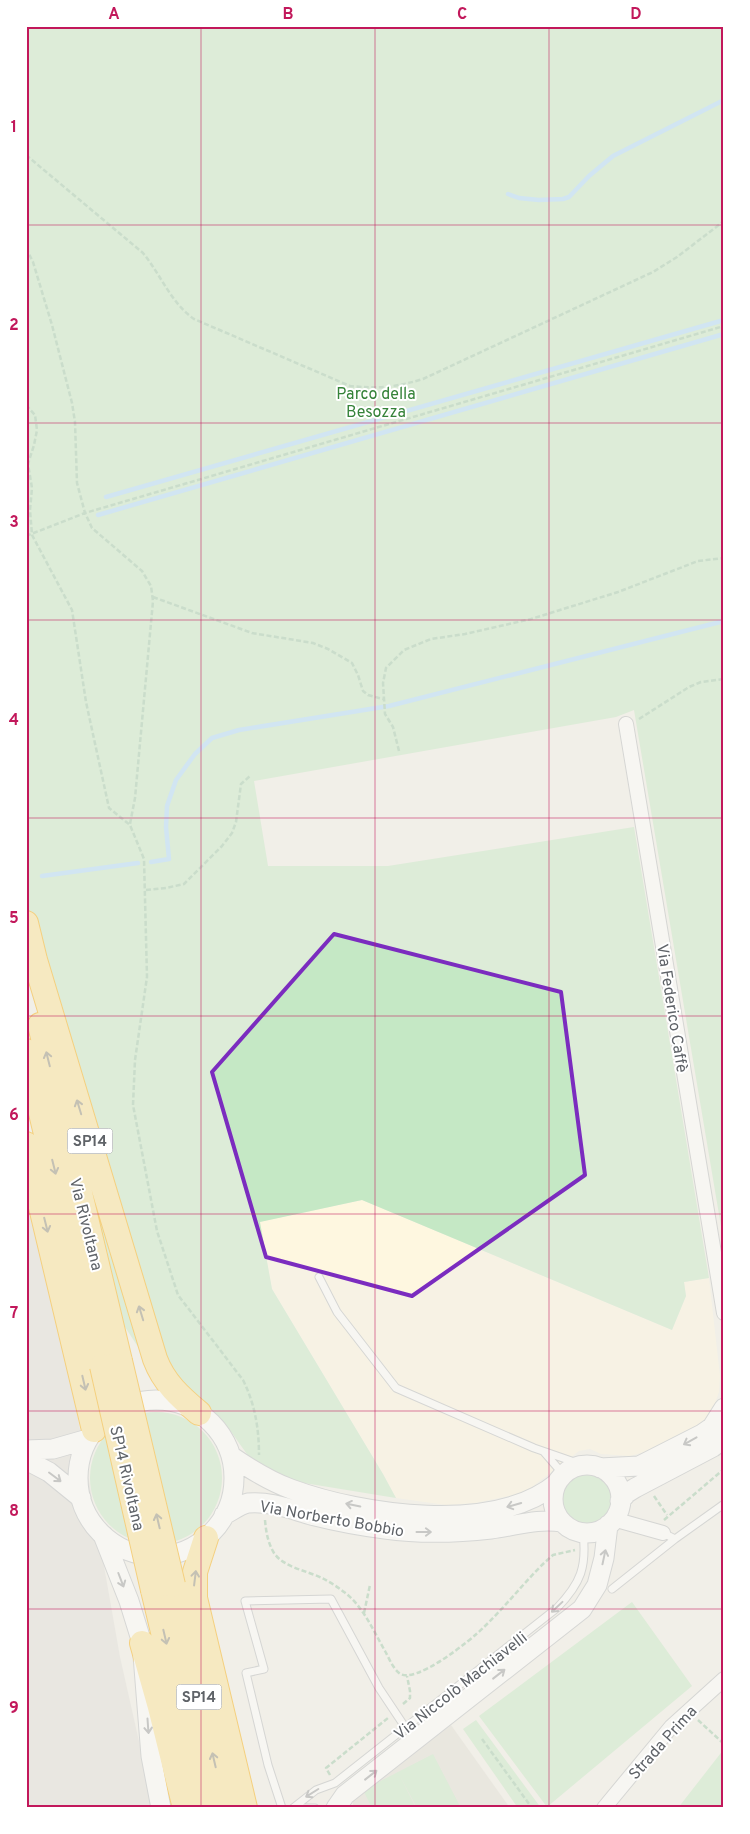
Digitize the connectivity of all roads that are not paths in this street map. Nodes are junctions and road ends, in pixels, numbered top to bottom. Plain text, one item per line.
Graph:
1 (626, 724) road end
2 (26, 922) edge
3 (26, 970) edge
4 (26, 1051) edge
5 (26, 1144) edge
6 (319, 1277) dead end
7 (722, 1296) edge
8 (724, 1313) edge
9 (111, 1364) junction
10 (724, 1408) edge
11 (198, 1413) junction
12 (91, 1435) junction
13 (724, 1438) edge
14 (26, 1450) edge
15 (544, 1452) junction
16 (231, 1456) junction
17 (26, 1460) edge
18 (592, 1466) junction
19 (560, 1478) junction
20 (81, 1498) junction
21 (724, 1504) edge
22 (615, 1513) junction
23 (224, 1515) junction
24 (562, 1522) junction
25 (664, 1533) junction
26 (103, 1535) junction
27 (206, 1538) junction
28 (584, 1540) junction
29 (163, 1588) junction
30 (612, 1589) dead end
31 (142, 1643) junction
32 (724, 1679) edge
33 (405, 1727) junction
34 (161, 1808) edge
35 (185, 1808) edge
36 (205, 1808) edge
37 (225, 1808) edge
38 (245, 1808) edge
39 (282, 1808) edge
40 (293, 1808) edge
41 (304, 1808) edge
42 (315, 1808) edge
43 (336, 1808) edge
44 (604, 1808) edge

1 - 7 street, Via Federico Caffè
11 -> 2 highway, SP14
9 -> 3 highway, Via Rivoltana / SP14
4 -> 9 highway, Via Rivoltana / SP14
5 -> 12 highway
6 - 15 lane
7 - 8 street, Via Federico Caffè
9 - 29 highway, SP14 Rivoltana / SP14, bridge
10 -> 18 street, Via Norberto Bobbio
11 - 12 street, Via Norberto Bobbio
11 - 16 street, Via Norberto Bobbio
12 - 14 street, Via Norberto Bobbio
12 - 20 street, Via Norberto Bobbio
13 - 22 street
15 - 18 lane
15 - 19 lane
19 -> 16 street, Via Norberto Bobbio
16 - 23 street, Via Norberto Bobbio
17 -> 20 street, Via Norberto Bobbio
18 - 19 street, Via Norberto Bobbio
18 - 22 street
19 - 24 street
20 - 26 street, Via Norberto Bobbio
21 - 25 lane
22 - 25 street
22 - 28 street
43 -> 22 street
23 -> 24 street, Via Norberto Bobbio
23 - 27 street, Via Norberto Bobbio
24 - 28 street, Via Norberto Bobbio
25 - 30 lane
26 - 27 street, Via Norberto Bobbio
26 -> 31 street, SP14
38 -> 27 highway, SP14
28 -> 33 lane, Via Niccolò Machiavelli
29 -> 36 highway, SP14
37 -> 29 highway, SP14
31 -> 34 street
31 - 35 highway, SP14
32 - 44 street, Strada Prima
33 - 39 lane
33 -> 40 lane, Via Niccolò Machiavelli
41 - 42 lane

